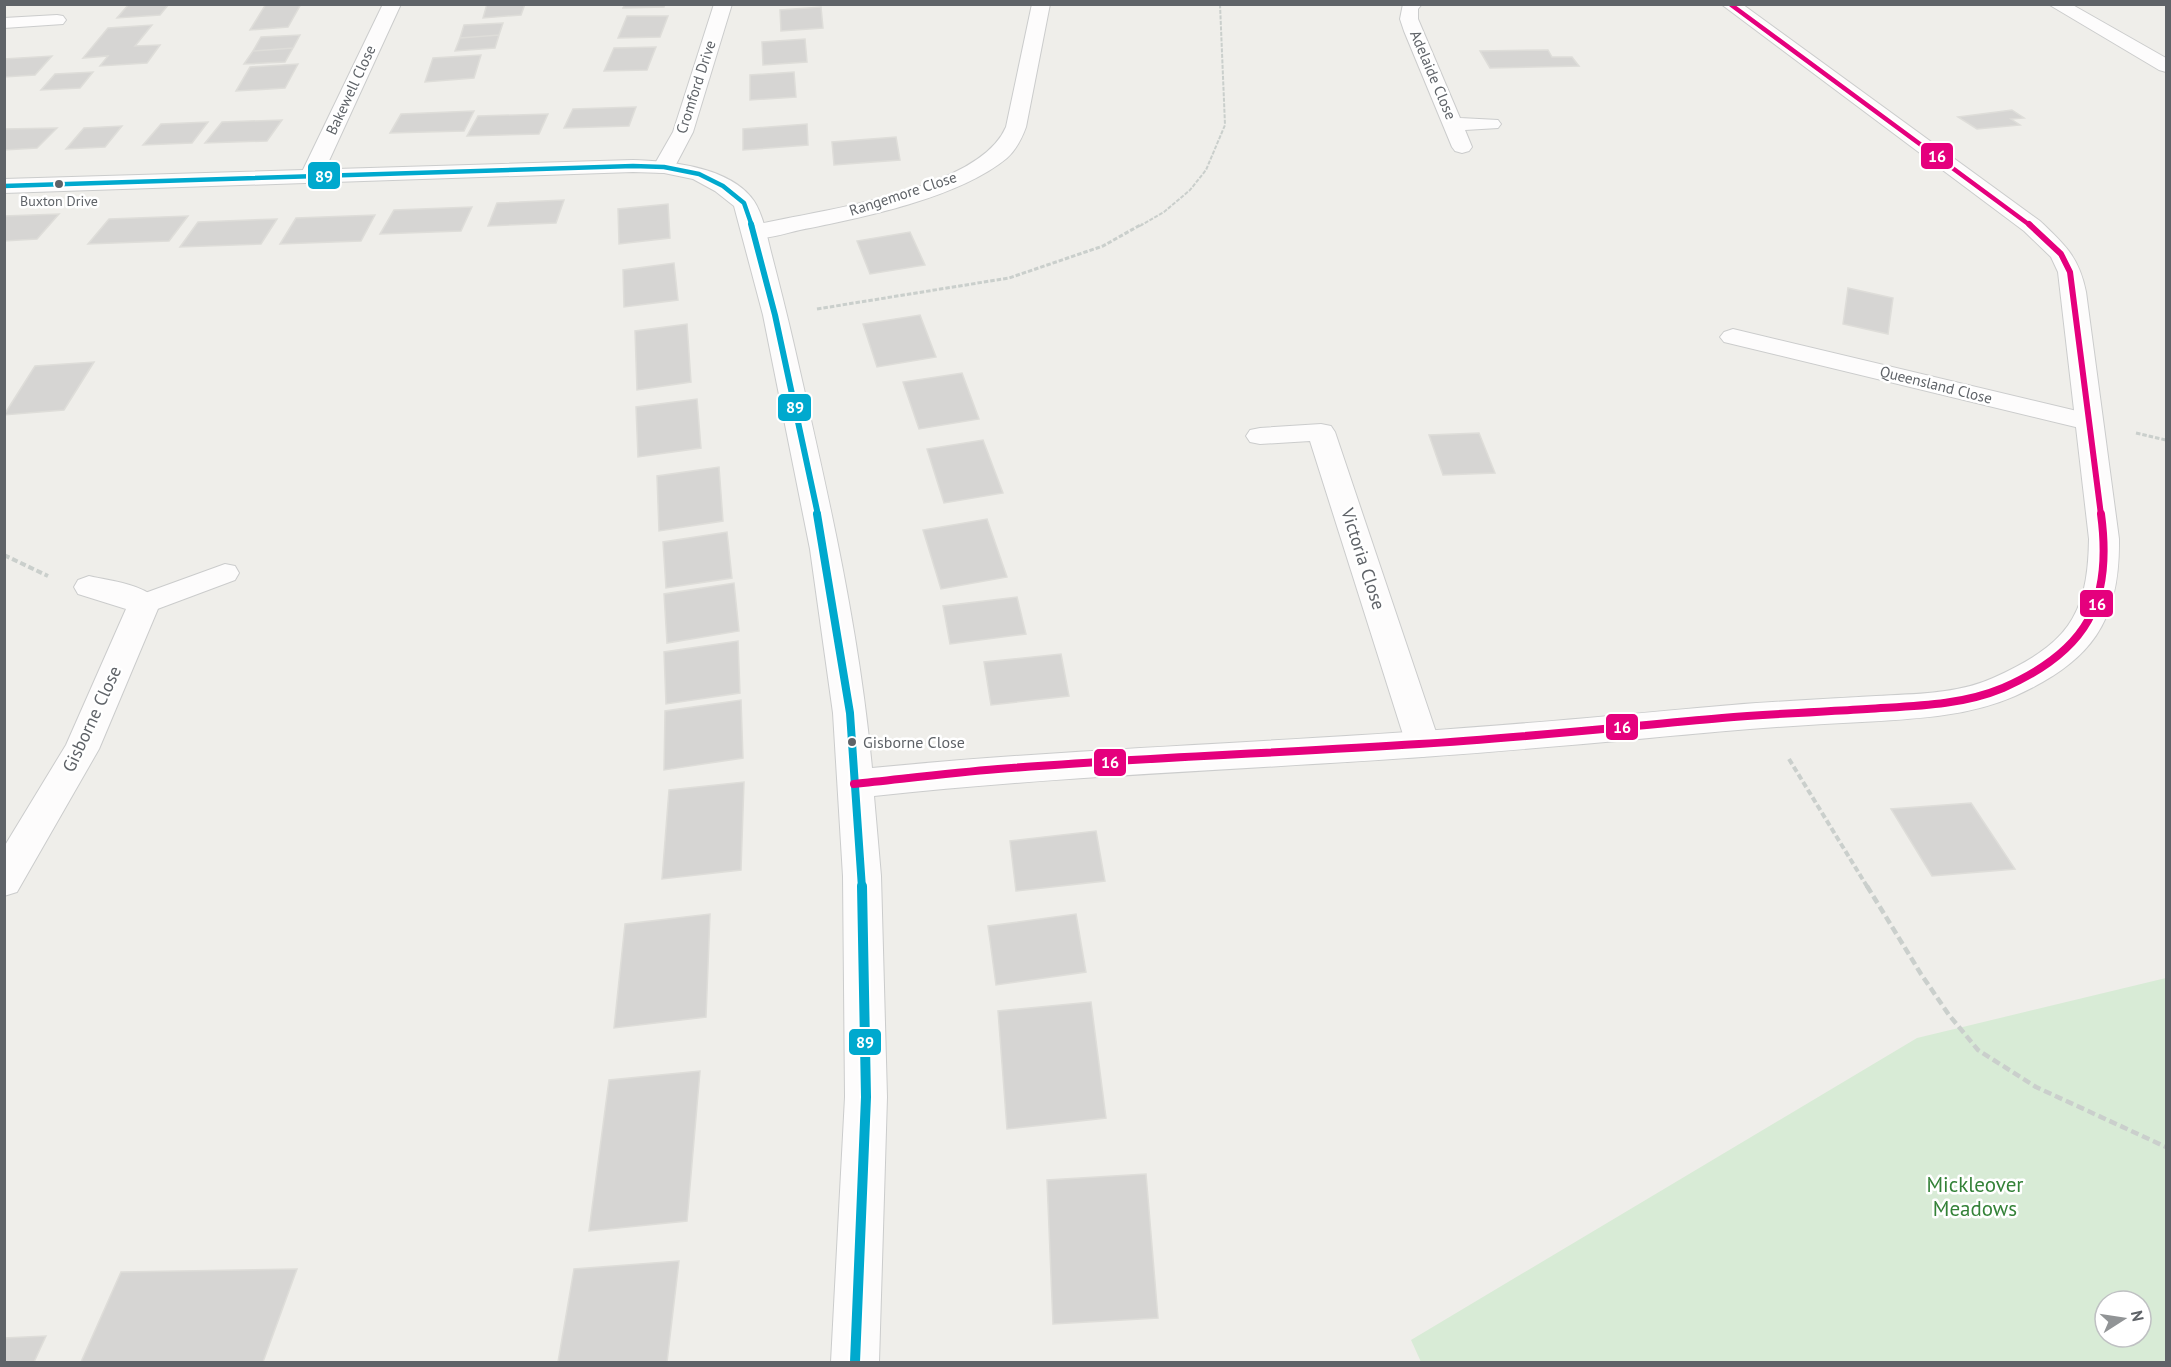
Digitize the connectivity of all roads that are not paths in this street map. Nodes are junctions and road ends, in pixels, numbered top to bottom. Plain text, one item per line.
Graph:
1 (392, 4) edge
2 (723, 4) edge
3 (1041, 4) edge
4 (1413, 4) edge
5 (1730, 4) edge
6 (2057, 4) edge
7 (57, 21) dead end
8 (4, 23) edge
9 (2166, 66) edge
10 (1453, 124) junction
11 (1491, 124) dead end
12 (1462, 147) dead end
13 (664, 167) junction
14 (311, 176) junction
15 (4, 186) edge
16 (754, 232) junction
17 (1733, 337) dead end
18 (2088, 422) junction
19 (1260, 436) dead end
20 (225, 573) dead end
21 (89, 587) dead end
22 (144, 604) junction
23 (1423, 744) junction
24 (854, 784) junction
25 (4, 881) edge
26 (855, 1362) edge

1 - 14 street, Bakewell Close
2 - 13 street, Cromford Drive
3 - 16 street, Rangemore Close
4 - 10 street, Adelaide Close
5 - 18 street
6 - 9 street
7 - 8 street
10 - 11 street
10 - 12 street, Adelaide Close
13 - 14 street
13 - 16 street
14 - 15 street
16 - 24 street
17 - 18 street, Queensland Close
18 - 23 street
19 - 23 street, Victoria Close
20 - 22 lane
21 - 22 street
22 - 25 street, Gisborne Close
23 - 24 street
24 - 26 street

